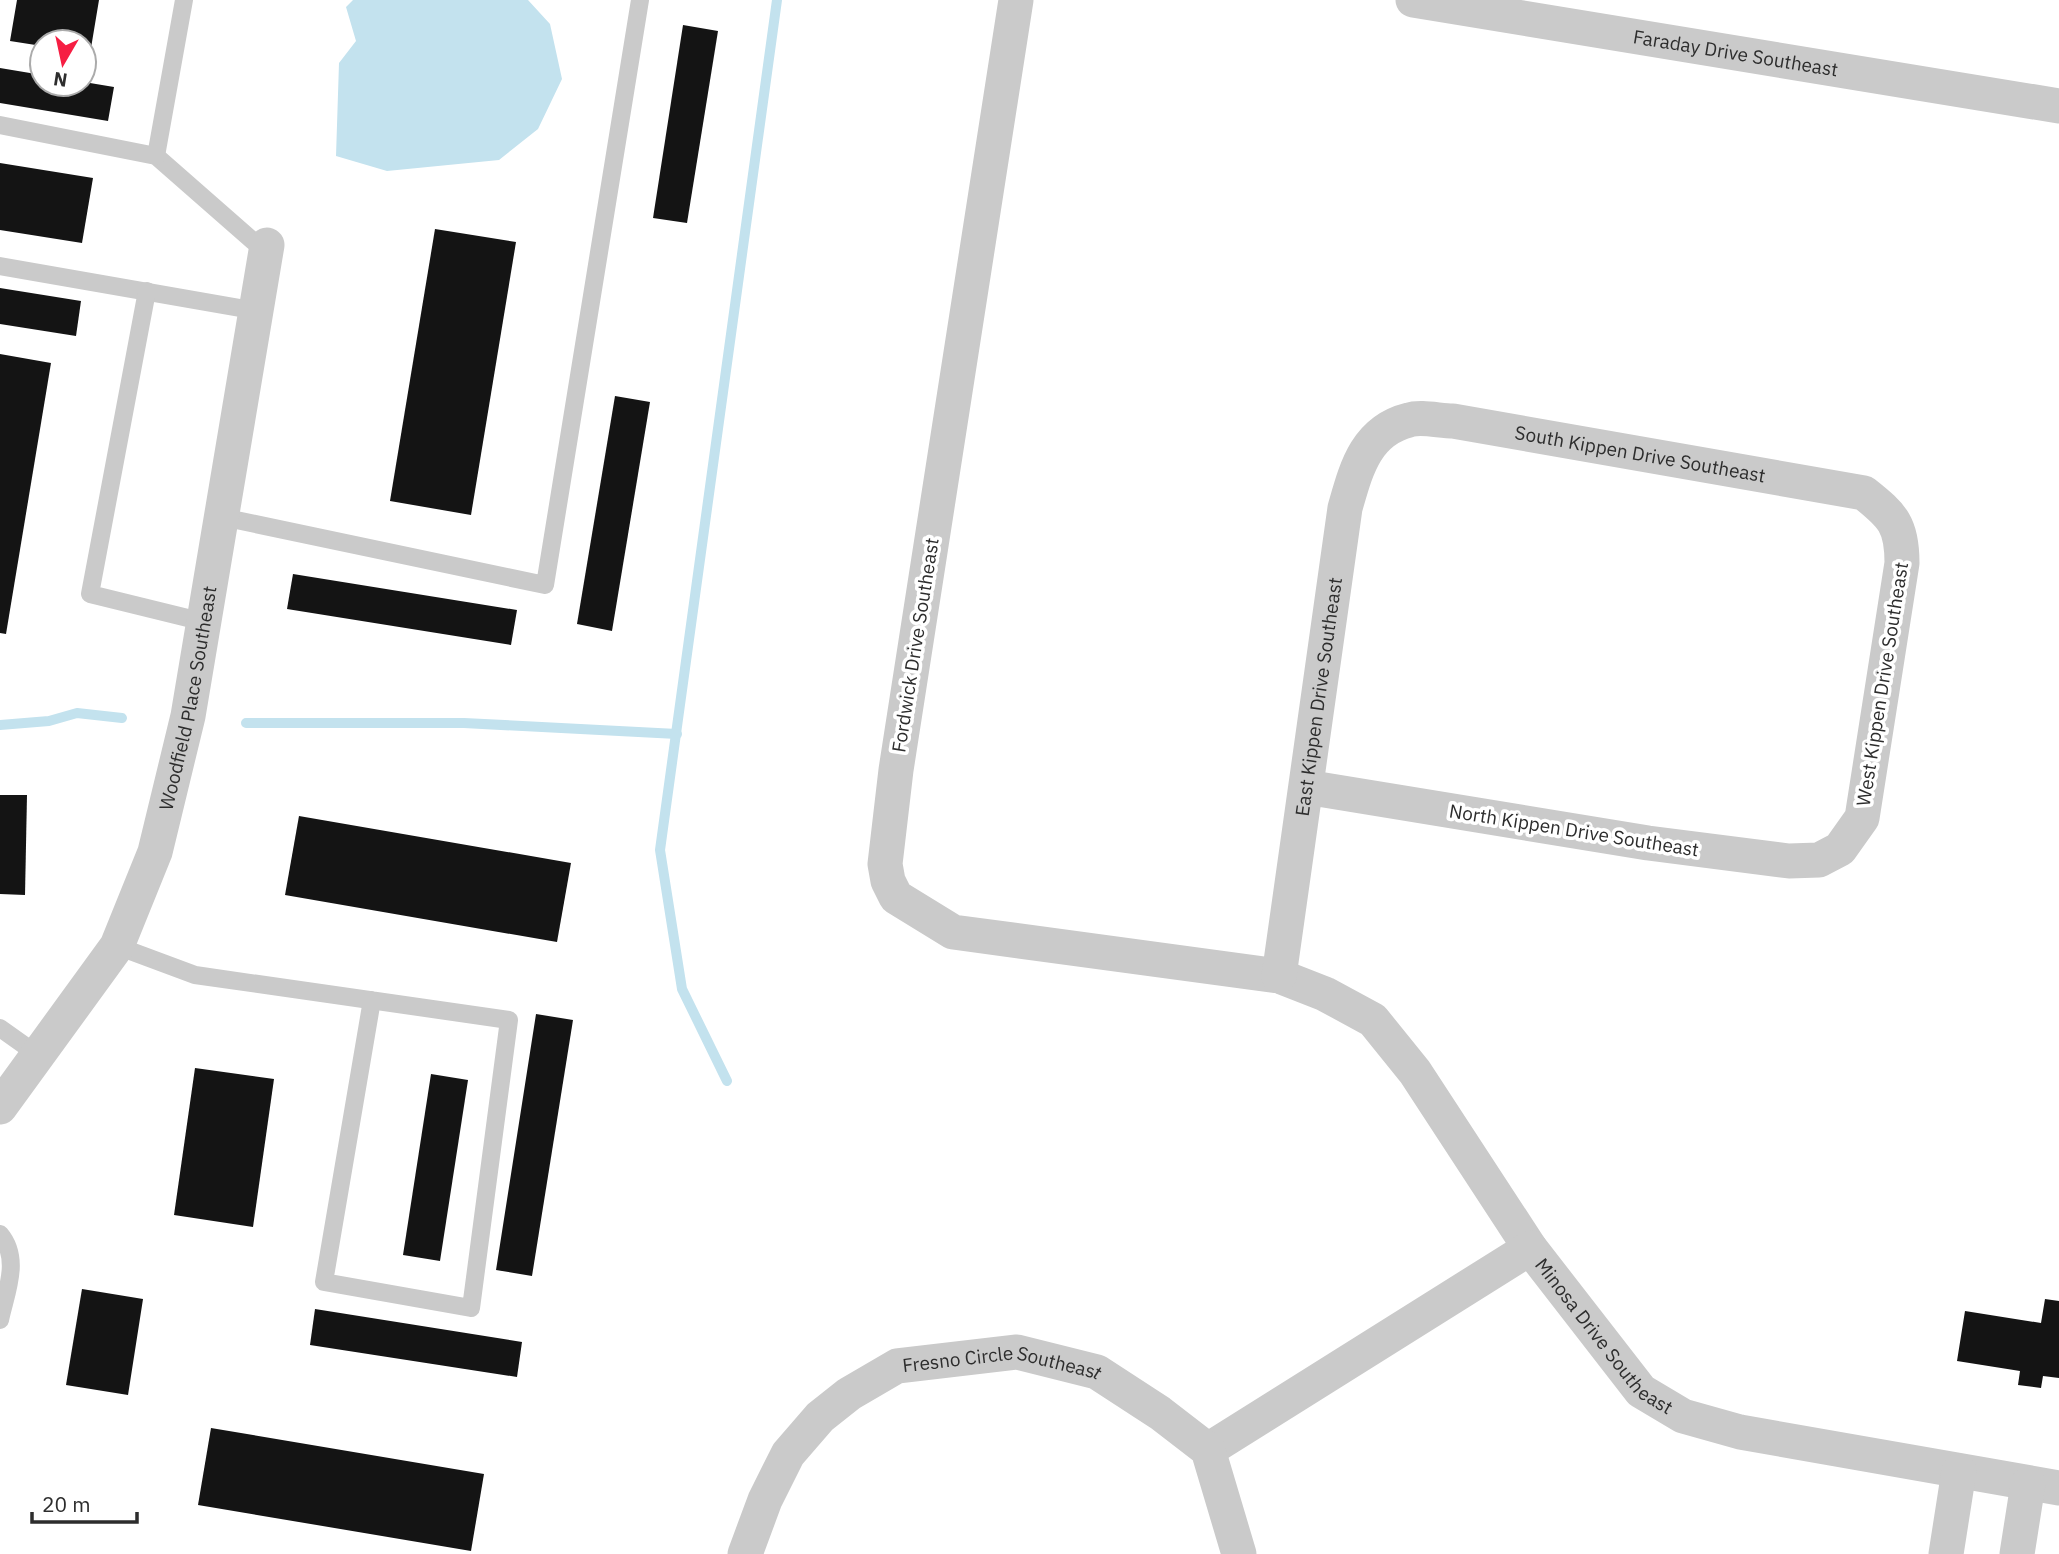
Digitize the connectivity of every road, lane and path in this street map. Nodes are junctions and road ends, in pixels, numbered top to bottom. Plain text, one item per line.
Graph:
1 (184, 0) edge
2 (640, 0) edge
3 (1016, 0) edge
4 (1413, 0) edge
5 (2059, 106) edge
6 (0, 125) edge
7 (156, 156) junction
8 (267, 245) joint
9 (0, 266) edge
10 (147, 292) junction
11 (257, 311) junction
12 (1384, 430) joint
13 (1891, 514) joint
14 (222, 517) junction
15 (204, 622) junction
16 (1306, 787) junction
17 (1840, 849) joint
18 (117, 946) junction
19 (1279, 976) junction
20 (372, 1000) junction
21 (0, 1028) edge
22 (38, 1055) junction
23 (0, 1107) edge
24 (0, 1234) edge
25 (1530, 1248) junction
26 (0, 1320) edge
27 (1208, 1450) junction
28 (1959, 1471) junction
29 (2044, 1486) edge
30 (745, 1554) edge
31 (1240, 1554) edge
32 (1946, 1554) edge
33 (2017, 1554) edge

1 - 7 lane
2 - 14 lane
3 - 19 street, Fordwick Drive Southeast
4 - 5 street, Faraday Drive Southeast
6 - 7 lane
7 - 8 lane
8 - 11 street, Woodfield Place Southeast
9 - 10 lane
10 - 11 lane
10 - 15 lane
11 - 14 street, Woodfield Place Southeast
12 - 13 street, South Kippen Drive Southeast
12 - 16 street, East Kippen Drive Southeast
13 - 17 street, West Kippen Drive Southeast
14 - 15 street, Woodfield Place Southeast
15 - 18 street, Woodfield Place Southeast
16 - 17 street, North Kippen Drive Southeast
16 - 19 street, East Kippen Drive Southeast
18 - 20 lane
18 - 22 street, Woodfield Place Southeast
19 - 25 street, Minosa Drive Southeast
20 - 20 lane
21 - 22 lane
22 - 23 street, Woodfield Place Southeast
24 - 26 lane
25 - 27 street
25 - 28 street, Minosa Drive Southeast
27 - 30 street, Fresno Circle Southeast
27 - 31 street
28 - 29 street, Minosa Drive Southeast
28 - 32 street
29 - 33 street

